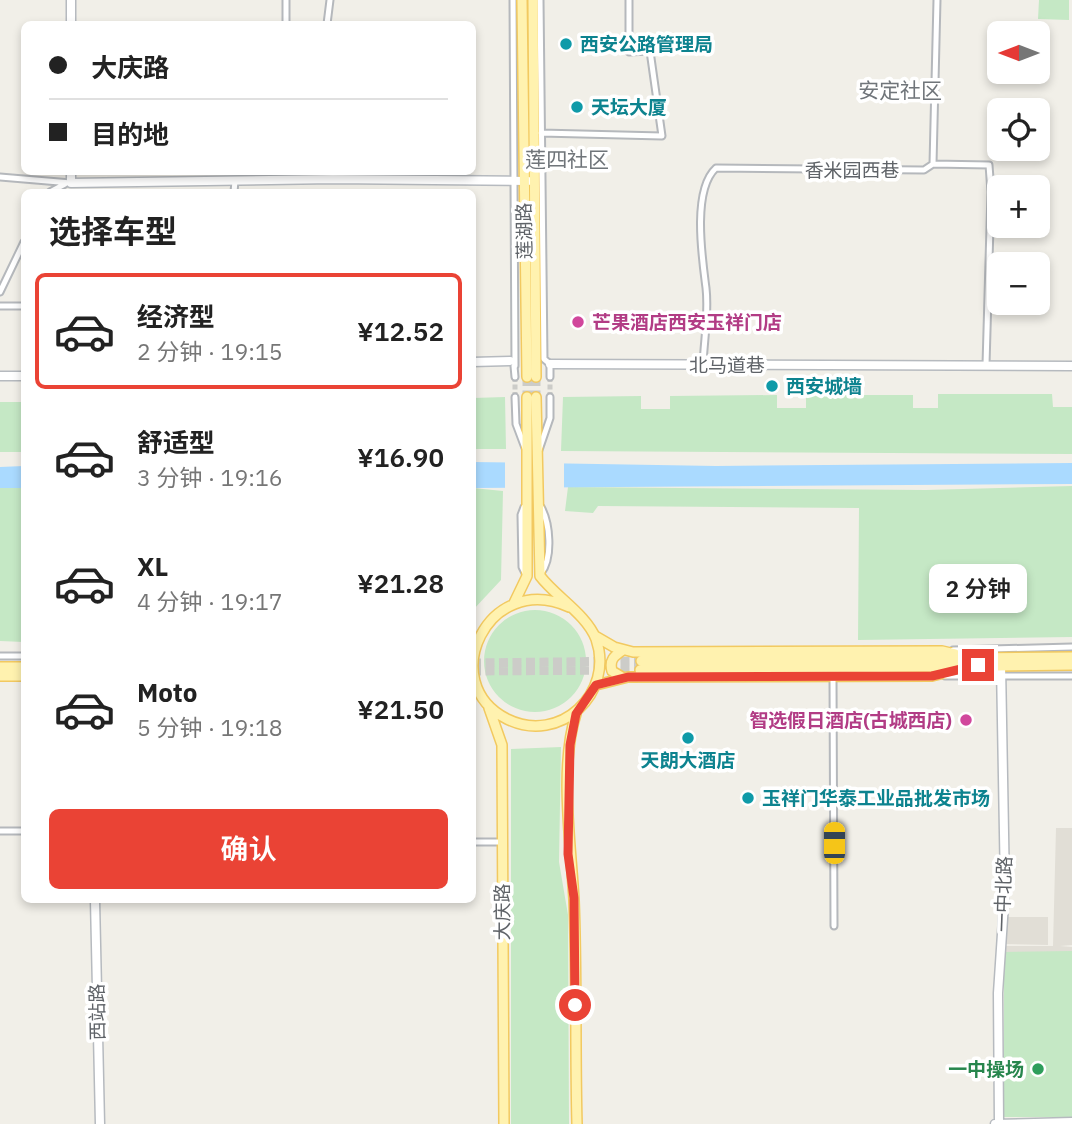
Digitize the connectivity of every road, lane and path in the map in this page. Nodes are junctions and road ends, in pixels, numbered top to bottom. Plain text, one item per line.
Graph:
1 (71, 0) edge
2 (286, 0) edge
3 (330, 0) edge
4 (513, 0) edge
5 (522, 0) edge
6 (533, 0) edge
7 (540, 0) edge
8 (629, 0) edge
9 (937, 0) edge
10 (71, 21) edge
11 (286, 21) edge
12 (327, 21) edge
13 (538, 133) junction
14 (933, 164) junction
15 (71, 175) edge
16 (330, 175) edge
17 (0, 177) edge
18 (235, 181) junction
19 (519, 181) junction
20 (535, 181) junction
21 (71, 183) junction
22 (54, 189) edge
23 (71, 189) edge
24 (234, 189) edge
25 (21, 248) edge
26 (0, 292) edge
27 (0, 306) edge
28 (21, 306) edge
29 (476, 362) edge
30 (512, 364) junction
31 (550, 364) junction
32 (703, 365) junction
33 (986, 365) junction
34 (1072, 366) edge
35 (0, 376) edge
36 (21, 376) edge
37 (515, 377) tunnel mouth
38 (550, 377) tunnel mouth
39 (515, 397) tunnel mouth
40 (550, 397) tunnel mouth
41 (527, 453) junction
42 (537, 453) junction
43 (527, 501) junction
44 (538, 501) junction
45 (527, 565) junction
46 (539, 565) junction
47 (527, 576) junction
48 (540, 576) junction
49 (514, 603) junction
50 (569, 607) junction
51 (477, 635) edge
52 (595, 636) junction
53 (1072, 647) edge
54 (623, 650) junction
55 (942, 651) junction
56 (0, 656) edge
57 (15, 656) junction
58 (21, 656) edge
59 (1072, 657) edge
60 (974, 661) junction
61 (640, 665) tunnel mouth
62 (1000, 665) junction
63 (1072, 665) edge
64 (0, 666) edge
65 (21, 667) edge
66 (476, 675) edge
67 (0, 676) edge
68 (21, 676) edge
69 (932, 676) junction
70 (1001, 676) junction
71 (1072, 676) edge
72 (622, 677) junction
73 (832, 677) junction
74 (596, 685) junction
75 (476, 695) edge
76 (485, 700) junction
77 (576, 714) junction
78 (0, 831) edge
79 (21, 831) edge
80 (476, 842) edge
81 (502, 842) junction
82 (95, 903) edge
83 (834, 926) dead end
84 (1072, 1122) edge
85 (997, 1123) edge
86 (100, 1124) edge
87 (505, 1124) edge
88 (577, 1124) edge

1 - 10 street
2 - 11 street
3 - 12 street
4 - 19 street
5 - 19 main road, 莲湖路
6 - 13 main road, 莲湖路
7 - 13 street
8 - 13 street
9 - 14 street
13 - 20 main road, 莲湖路
13 - 31 street
14 - 32 street, 香米园西巷
14 - 33 street, 香米园西巷
15 - 21 street
16 - 18 street
16 - 19 street
17 - 21 street
18 - 21 street
18 - 24 street
19 - 20 street
19 - 20 main road, 莲湖路
19 - 30 street
21 - 22 street
21 - 23 street
25 - 26 street
27 - 28 street
29 - 30 street
30 - 37 street
31 - 32 street, 北马道巷
31 - 38 street
32 - 33 street, 北马道巷
33 - 34 street, 北马道巷
35 - 36 street
39 - 41 street
40 - 42 street
41 - 42 main road
41 - 43 main road
42 - 44 main road
43 - 45 main road
43 - 47 street
44 - 46 main road
44 - 48 street
45 - 46 main road
45 - 47 main road
46 - 48 main road
47 - 49 main road
48 - 50 main road
49 - 50 main road
49 - 51 main road
50 - 52 main road
52 - 54 main road
52 - 74 main road
53 - 55 street
54 - 55 main road
54 - 72 main road
55 - 60 main road
56 - 57 street
57 - 58 street
57 - 64 street
59 - 60 main road
60 - 61 main road
60 - 62 main road
60 - 69 main road
62 - 63 main road
62 - 70 street, 一中北路
64 - 65 main road
66 - 76 main road
67 - 68 main road
69 - 70 street
69 - 73 main road
70 - 71 street
70 - 85 street, 一中北路
72 - 73 main road
72 - 74 main road
73 - 83 street
74 - 77 main road
75 - 76 main road
76 - 77 main road
76 - 81 main road, 大庆路
77 - 88 main road
78 - 79 street
80 - 81 street
81 - 87 main road, 大庆路
82 - 86 street, 西站路
84 - 85 street

